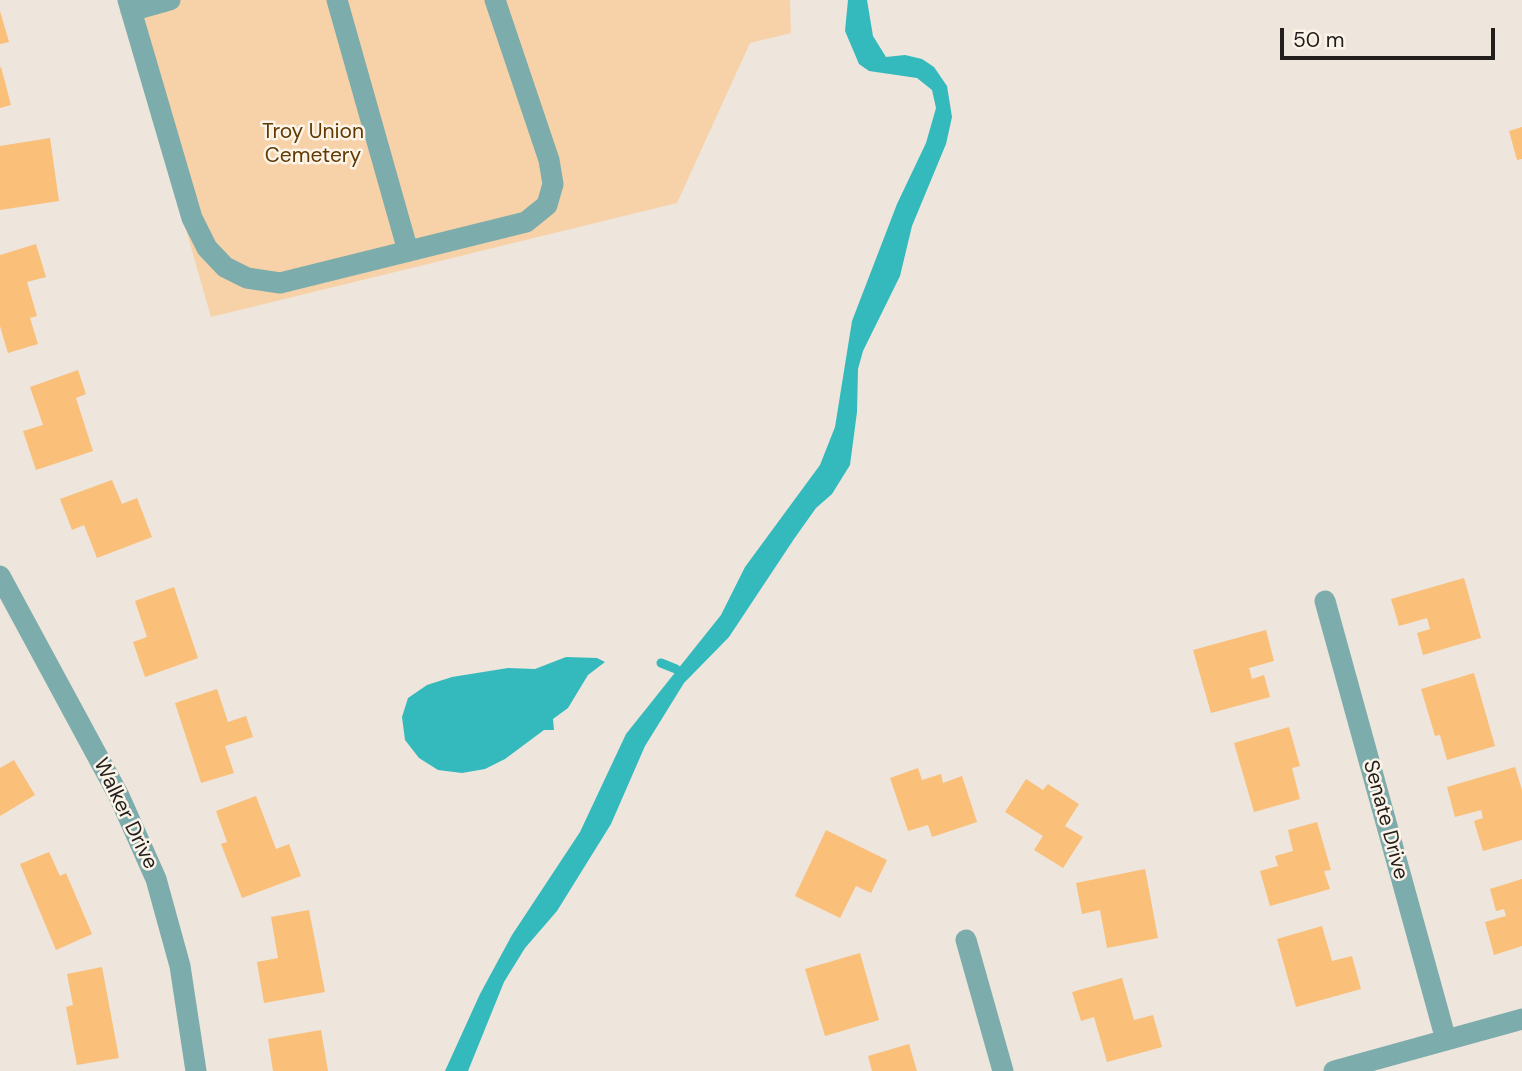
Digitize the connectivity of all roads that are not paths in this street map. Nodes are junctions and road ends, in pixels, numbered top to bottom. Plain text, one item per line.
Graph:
1 (170, 0) edge
2 (337, 0) edge
3 (495, 0) edge
4 (129, 6) edge
5 (408, 251) junction
6 (0, 576) edge
7 (1325, 601) dead end
8 (9, 615) edge
9 (966, 940) dead end
10 (1522, 1018) edge
11 (1446, 1040) junction
12 (196, 1071) edge
13 (1003, 1071) edge
14 (1334, 1071) edge

1 - 4 street
2 - 5 street
3 - 5 street
4 - 5 street
6 - 8 street, Walker Drive
7 - 11 street, Senate Drive
8 - 12 street, Walker Drive
9 - 13 street
10 - 11 street
11 - 14 street

